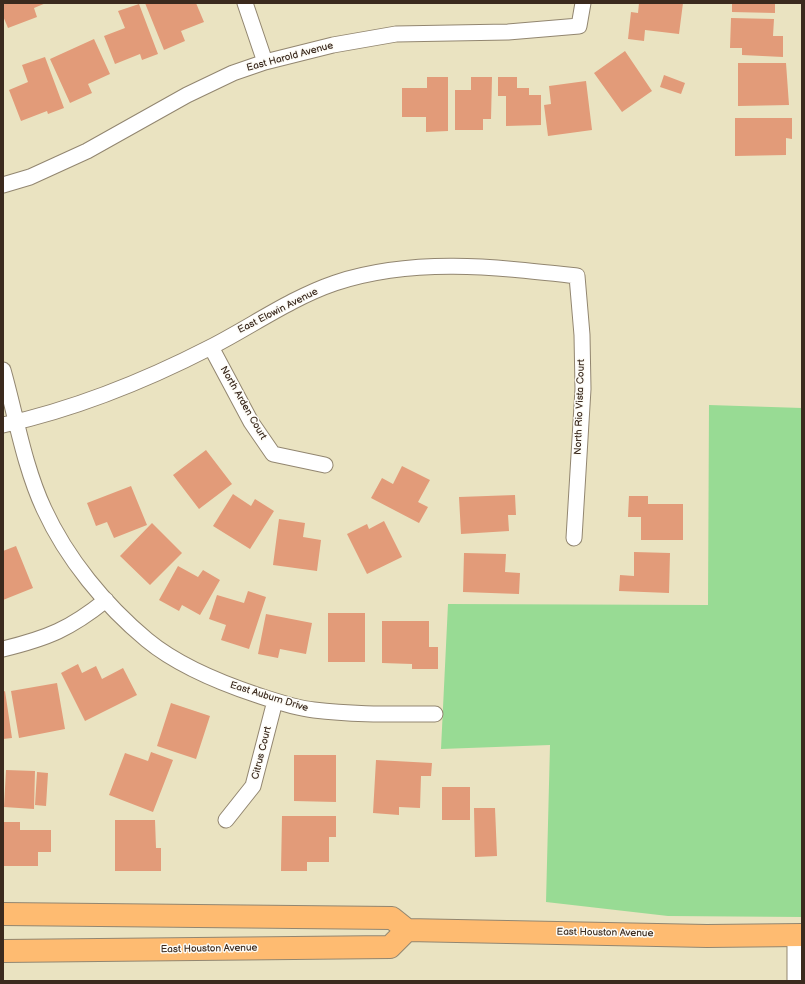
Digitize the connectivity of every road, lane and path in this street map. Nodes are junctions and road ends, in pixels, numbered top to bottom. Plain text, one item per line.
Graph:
1 (245, 3) edge
2 (583, 3) edge
3 (265, 62) junction
4 (3, 185) edge
5 (577, 276) joint
6 (211, 347) junction
7 (3, 370) edge
8 (10, 424) edge
9 (325, 464) dead end
10 (574, 538) dead end
11 (106, 600) junction
12 (3, 649) edge
13 (275, 701) junction
14 (435, 714) dead end
15 (226, 820) dead end
16 (3, 914) edge
17 (407, 930) junction
18 (798, 935) edge
19 (3, 951) edge
20 (795, 981) edge

1 - 3 street
2 - 3 street, East Harold Avenue
3 - 4 street, East Harold Avenue
5 - 6 street, East Elowin Avenue
5 - 10 street, North Rio Vista Court
6 - 8 street, East Elowin Avenue
6 - 9 street, North Arden Court
7 - 8 street, East Auburn Drive
8 - 11 street, East Auburn Drive
11 - 12 street
11 - 13 street, East Auburn Drive
13 - 14 street, East Auburn Drive
13 - 15 street, Citrus Court
16 - 17 main road
17 - 18 main road, East Houston Avenue
17 - 19 main road, East Houston Avenue
18 - 20 street

